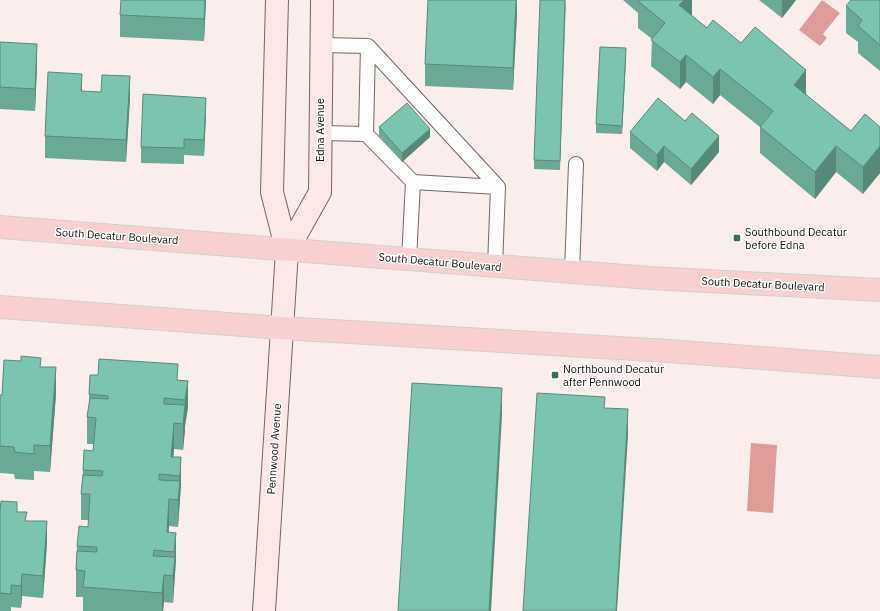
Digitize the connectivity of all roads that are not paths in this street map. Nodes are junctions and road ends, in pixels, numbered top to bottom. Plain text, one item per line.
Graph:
1 (277, 0) edge
2 (322, 0) edge
3 (322, 45) junction
4 (368, 46) junction
5 (321, 133) junction
6 (366, 134) junction
7 (576, 164) dead end
8 (413, 182) junction
9 (498, 187) junction
10 (0, 227) edge
11 (287, 251) junction
12 (409, 260) junction
13 (495, 267) junction
14 (572, 272) junction
15 (285, 286) joint
16 (880, 290) edge
17 (0, 307) edge
18 (282, 328) junction
19 (880, 367) edge
20 (264, 611) edge

1 - 11 street, Edna Avenue
2 - 3 street, Edna Avenue
3 - 4 lane
3 - 5 street, Edna Avenue
4 - 6 lane
4 - 9 lane
5 - 6 lane
5 - 11 street, Edna Avenue
6 - 8 lane
7 - 14 lane
8 - 9 lane
8 - 12 lane
9 - 13 lane
10 - 11 main road, South Decatur Boulevard
11 - 12 main road, South Decatur Boulevard
11 - 15 street, Edna Avenue
12 - 13 main road, South Decatur Boulevard
13 - 14 main road, South Decatur Boulevard
14 - 16 main road, South Decatur Boulevard
15 - 18 street, Pennwood Avenue
17 - 18 main road
18 - 19 main road
18 - 20 street, Pennwood Avenue

